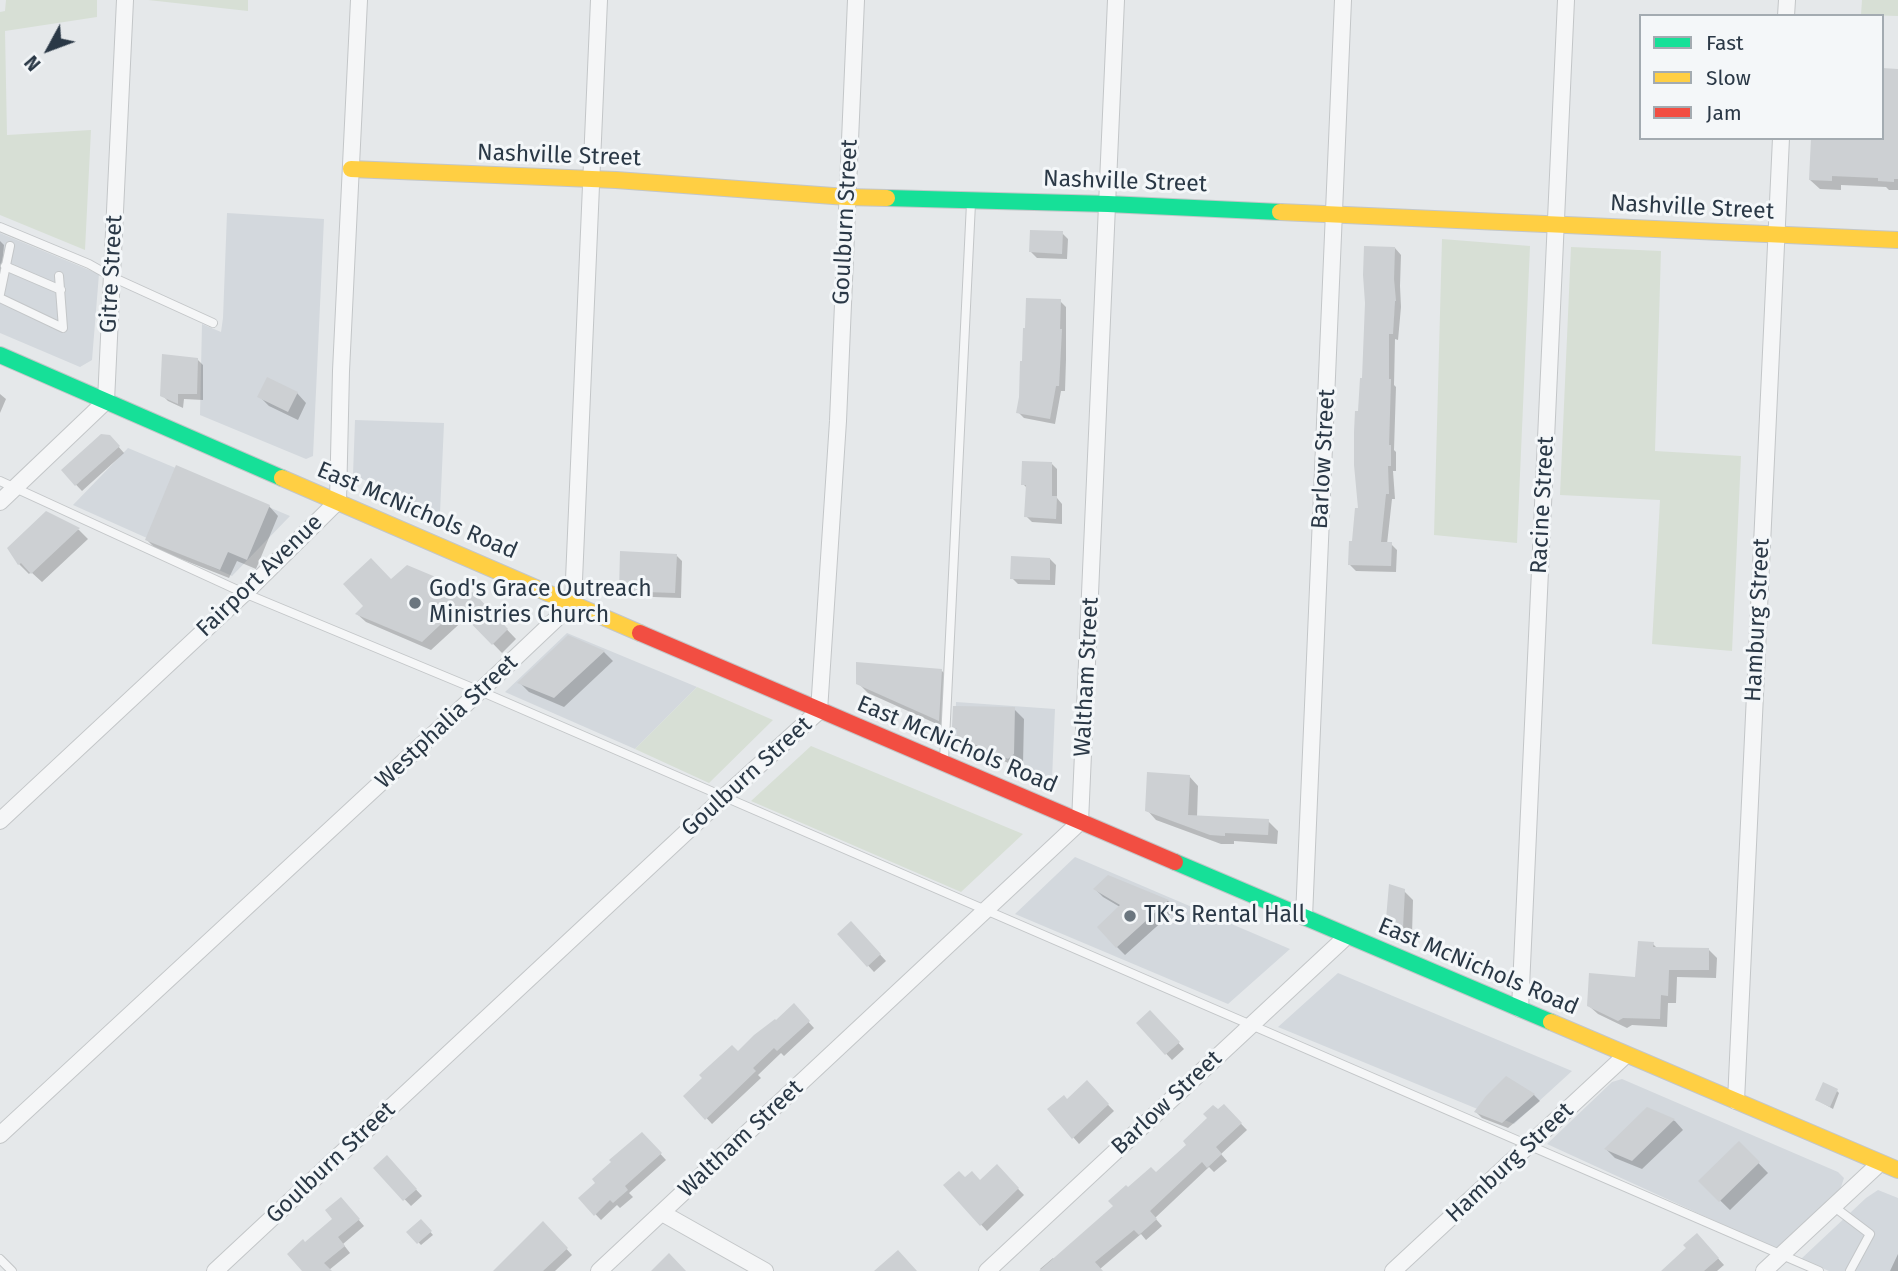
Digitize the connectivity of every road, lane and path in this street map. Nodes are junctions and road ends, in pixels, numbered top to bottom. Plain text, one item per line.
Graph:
1 (125, 0) edge
2 (359, 0) edge
3 (600, 0) edge
4 (856, 0) edge
5 (1116, 0) edge
6 (1343, 0) edge
7 (1566, 0) edge
8 (1781, 140) edge
9 (351, 169) junction
10 (592, 179) junction
11 (847, 197) junction
12 (972, 200) junction
13 (1108, 204) junction
14 (1335, 214) junction
15 (1556, 225) junction
16 (0, 227) edge
17 (1776, 234) junction
18 (1898, 240) edge
19 (10, 246) dead end
20 (5, 267) junction
21 (59, 276) dead end
22 (112, 277) junction
23 (61, 290) junction
24 (0, 296) edge
25 (214, 323) dead end
26 (0, 355) edge
27 (106, 401) junction
28 (7, 485) edge
29 (338, 501) junction
30 (0, 502) edge
31 (244, 593) junction
32 (573, 603) junction
33 (480, 691) junction
34 (819, 711) junction
35 (944, 764) junction
36 (724, 797) junction
37 (0, 821) edge
38 (1080, 822) junction
39 (985, 910) junction
40 (1304, 917) junction
41 (1347, 936) junction
42 (1520, 1009) junction
43 (1252, 1025) junction
44 (1626, 1055) junction
45 (1736, 1101) junction
46 (0, 1135) edge
47 (1529, 1145) junction
48 (1880, 1163) junction
49 (1898, 1170) edge
50 (1833, 1206) junction
51 (662, 1213) junction
52 (1781, 1255) junction
53 (0, 1259) edge
54 (12, 1271) edge
55 (215, 1271) edge
56 (599, 1271) edge
57 (765, 1271) edge
58 (986, 1271) edge
59 (1393, 1271) edge
60 (1764, 1271) edge
61 (1819, 1271) edge
62 (1850, 1271) edge

1 - 22 street, Gitre Street
2 - 9 street, Fairport Avenue
3 - 10 street
4 - 11 street, Goulburn Street
5 - 13 street, Waltham Street
6 - 14 street, Barlow Street
7 - 15 street, Racine Street
8 - 17 street, Hamburg Street
9 - 10 street, Nashville Street
9 - 29 street, Fairport Avenue
10 - 11 street, Nashville Street
10 - 32 street
11 - 12 street, Nashville Street
11 - 34 street, Goulburn Street
12 - 13 street, Nashville Street
12 - 35 lane
13 - 14 street, Nashville Street
13 - 38 street, Waltham Street
14 - 15 street, Nashville Street
14 - 40 street, Barlow Street
15 - 17 street, Nashville Street
15 - 42 street, Racine Street
16 - 22 lane
17 - 18 street, Nashville Street
17 - 45 street, Hamburg Street
19 - 20 lane
20 - 23 lane
20 - 24 lane
21 - 23 lane
22 - 25 lane
22 - 27 street, Gitre Street
23 - 24 lane
26 - 27 street, East McNichols Road
27 - 28 street
27 - 29 street, East McNichols Road
28 - 30 street
28 - 31 lane
29 - 31 street, Fairport Avenue
29 - 32 street, East McNichols Road
31 - 33 lane
31 - 37 street, Fairport Avenue
32 - 33 street, Westphalia Street
32 - 34 street, East McNichols Road
33 - 36 lane
33 - 46 street, Westphalia Street
34 - 35 street, East McNichols Road
34 - 36 street, Goulburn Street
35 - 38 street, East McNichols Road
36 - 39 lane
36 - 55 street, Goulburn Street
38 - 39 street, Waltham Street
38 - 40 street, East McNichols Road
39 - 43 lane
39 - 51 street, Waltham Street
40 - 41 street, East McNichols Road
41 - 42 street, East McNichols Road
41 - 43 street, Barlow Street
42 - 44 street, East McNichols Road
43 - 47 lane
43 - 58 street, Barlow Street
44 - 45 street, East McNichols Road
44 - 47 street, Hamburg Street
45 - 48 street, East McNichols Road
47 - 52 lane
47 - 59 street, Hamburg Street
48 - 49 street, East McNichols Road
48 - 50 street
50 - 52 street
50 - 62 lane
51 - 56 street, Waltham Street
51 - 57 street
52 - 60 street
52 - 61 lane
53 - 54 lane

